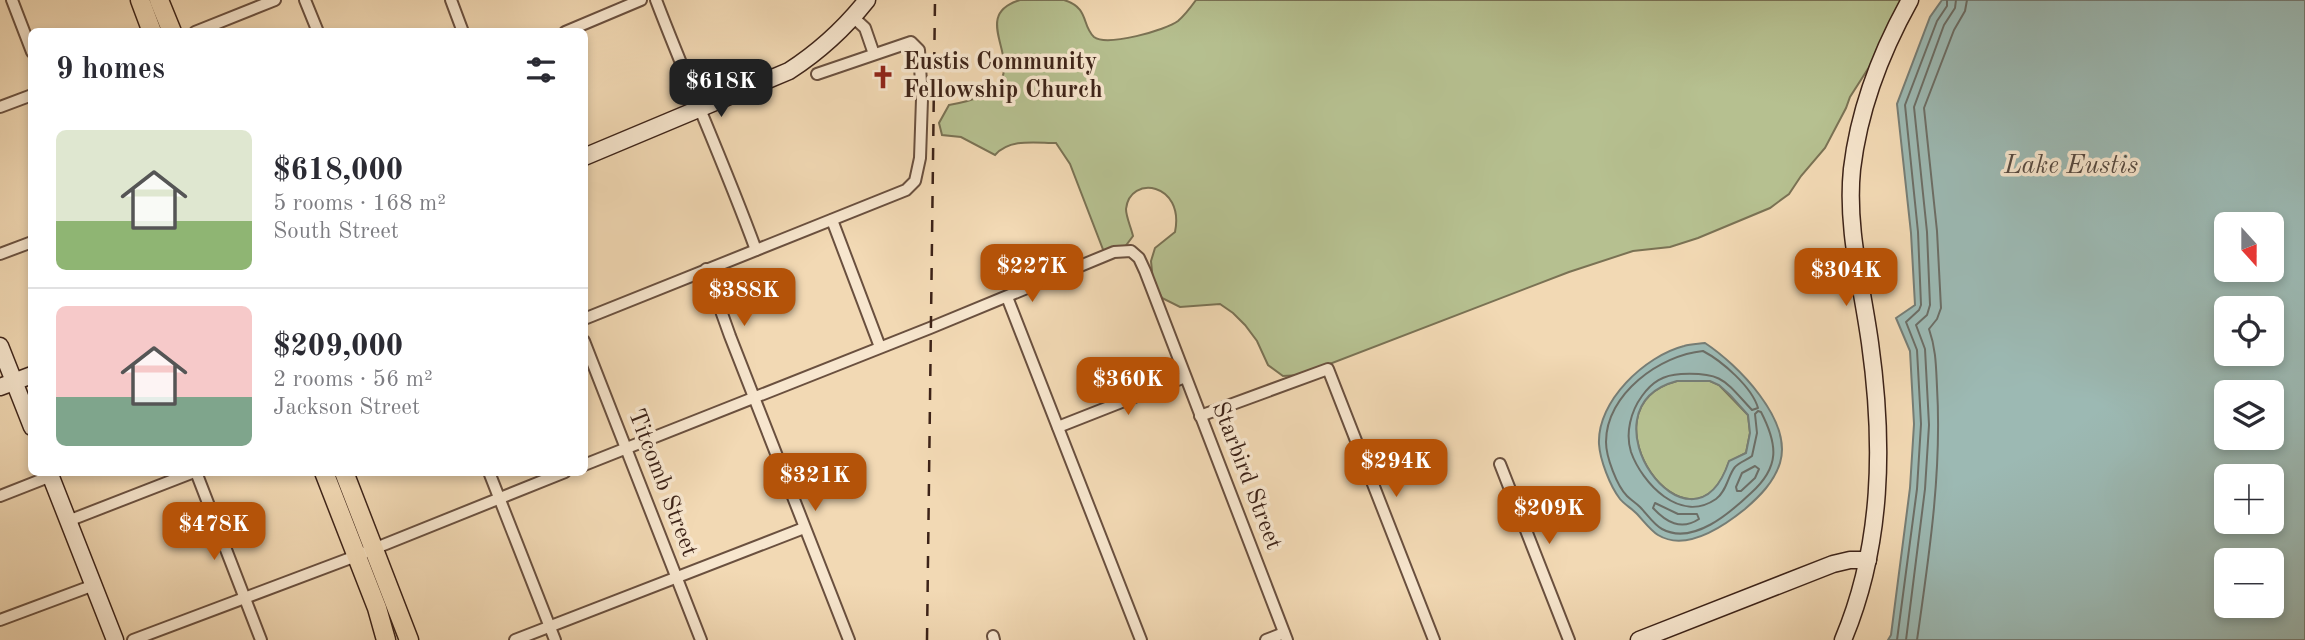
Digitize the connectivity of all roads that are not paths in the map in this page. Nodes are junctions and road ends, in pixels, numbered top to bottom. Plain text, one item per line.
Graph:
1 (12, 0) edge
2 (140, 0) edge
3 (159, 0) edge
4 (275, 0) edge
5 (305, 0) edge
6 (451, 0) edge
7 (641, 0) edge
8 (656, 0) edge
9 (867, 0) edge
10 (1910, 0) edge
11 (853, 17) junction
12 (150, 28) edge
13 (170, 28) edge
14 (205, 28) edge
15 (316, 28) edge
16 (462, 28) edge
17 (574, 28) edge
18 (28, 42) edge
19 (874, 54) junction
20 (817, 74) dead end
21 (28, 96) edge
22 (0, 107) edge
23 (699, 110) junction
24 (588, 155) edge
25 (832, 220) junction
26 (28, 244) edge
27 (756, 250) junction
28 (0, 254) edge
29 (706, 269) junction
30 (1007, 297) junction
31 (588, 316) edge
32 (0, 346) edge
33 (880, 347) junction
34 (588, 351) edge
35 (28, 377) edge
36 (1185, 377) junction
37 (7, 385) edge
38 (754, 398) junction
39 (1200, 416) junction
40 (28, 420) edge
41 (1058, 427) junction
42 (626, 448) junction
43 (588, 463) edge
44 (1500, 464) dead end
45 (45, 476) edge
46 (51, 476) edge
47 (185, 476) edge
48 (197, 476) edge
49 (326, 476) edge
50 (345, 476) edge
51 (490, 476) edge
52 (555, 476) edge
53 (0, 496) edge
54 (499, 499) junction
55 (68, 521) junction
56 (804, 528) junction
57 (365, 552) junction
58 (1868, 561) junction
59 (676, 578) junction
60 (94, 585) junction
61 (245, 598) junction
62 (0, 620) edge
63 (549, 627) junction
64 (1286, 636) edge
65 (115, 640) edge
66 (133, 640) edge
67 (261, 640) edge
68 (386, 640) edge
69 (409, 640) edge
70 (516, 640) edge
71 (555, 640) edge
72 (701, 640) edge
73 (849, 640) edge
74 (1141, 640) edge
75 (1266, 640) edge
76 (1434, 640) edge
77 (1569, 640) edge
78 (1639, 640) edge
79 (1843, 640) edge

1 - 18 street
2 - 12 main road
3 - 13 main road
4 - 14 street
5 - 15 street
6 - 16 street
7 - 17 street
8 - 23 street
9 - 11 street
10 - 58 street
11 - 19 street
11 - 23 street
19 - 20 street
19 - 25 street
21 - 22 street
23 - 24 street
23 - 27 street
25 - 27 street
25 - 33 street
26 - 28 street
27 - 29 street
29 - 31 street
29 - 38 street
30 - 33 street
30 - 36 street, Starbird Street
30 - 41 street
32 - 37 street
33 - 38 street
34 - 42 street, Titcomb Street
35 - 37 street
36 - 39 street, Starbird Street
36 - 41 street
37 - 40 street
38 - 42 street
38 - 56 street
39 - 64 street, Starbird Street
39 - 76 street
41 - 74 street
42 - 43 street
42 - 59 street, Titcomb Street
44 - 77 street
45 - 53 street
46 - 55 street
47 - 55 street
48 - 61 street
49 - 57 main road
50 - 57 main road
51 - 54 street
52 - 54 street
54 - 57 street
54 - 63 street
55 - 60 street
56 - 59 street
56 - 73 street
57 - 61 street
57 - 68 main road
57 - 69 main road
58 - 78 street
58 - 79 street
59 - 63 street
59 - 72 street, Titcomb Street
60 - 62 street
60 - 65 street
61 - 66 street
61 - 67 street
63 - 70 street
63 - 71 street
64 - 75 street

